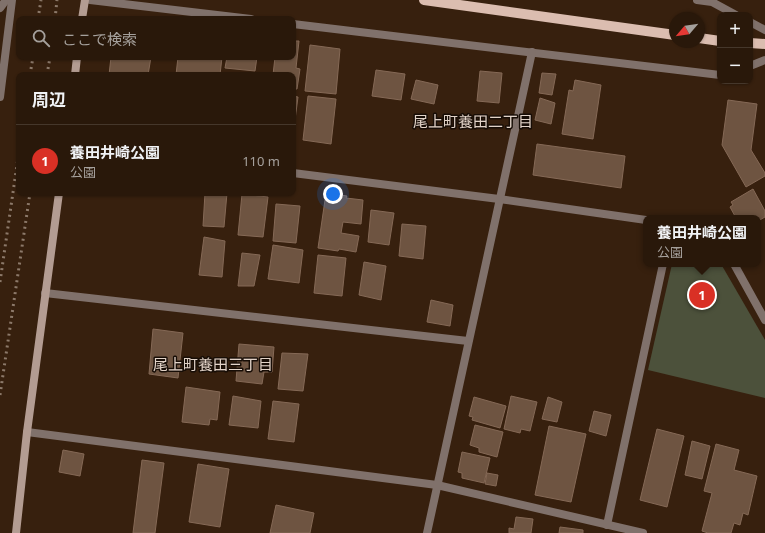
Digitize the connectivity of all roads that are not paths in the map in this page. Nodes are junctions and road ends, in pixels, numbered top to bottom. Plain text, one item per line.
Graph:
1 (6, 0) edge
2 (12, 0) edge
3 (85, 0) edge
4 (90, 0) edge
5 (424, 0) edge
6 (697, 0) edge
7 (0, 8) edge
8 (730, 12) edge
9 (82, 16) edge
10 (226, 16) edge
11 (296, 24) edge
12 (753, 24) edge
13 (765, 30) edge
14 (669, 34) edge
15 (705, 39) edge
16 (717, 41) edge
17 (753, 44) edge
18 (765, 44) edge
19 (532, 52) junction
20 (77, 60) edge
21 (765, 60) edge
22 (753, 65) edge
23 (75, 72) edge
24 (717, 75) edge
25 (0, 97) edge
26 (296, 173) edge
27 (59, 196) edge
28 (500, 200) junction
29 (643, 220) edge
30 (662, 267) edge
31 (736, 267) edge
32 (45, 293) junction
33 (765, 320) edge
34 (468, 341) junction
35 (27, 432) junction
36 (437, 485) junction
37 (607, 525) junction
38 (16, 533) edge
39 (427, 533) edge
40 (643, 533) edge

1 - 7 street
2 - 25 street
3 - 9 street
4 - 10 street
5 - 14 main road
6 - 8 street
11 - 19 street
12 - 13 street
15 - 16 main road
17 - 18 main road
19 - 24 street
19 - 28 street
20 - 23 street
21 - 22 street
26 - 28 street
27 - 32 street
28 - 29 street
28 - 34 street
30 - 37 street
31 - 33 street
32 - 34 street
32 - 35 street
34 - 36 street
35 - 36 street
35 - 38 street
36 - 37 street
36 - 39 street
37 - 40 street

